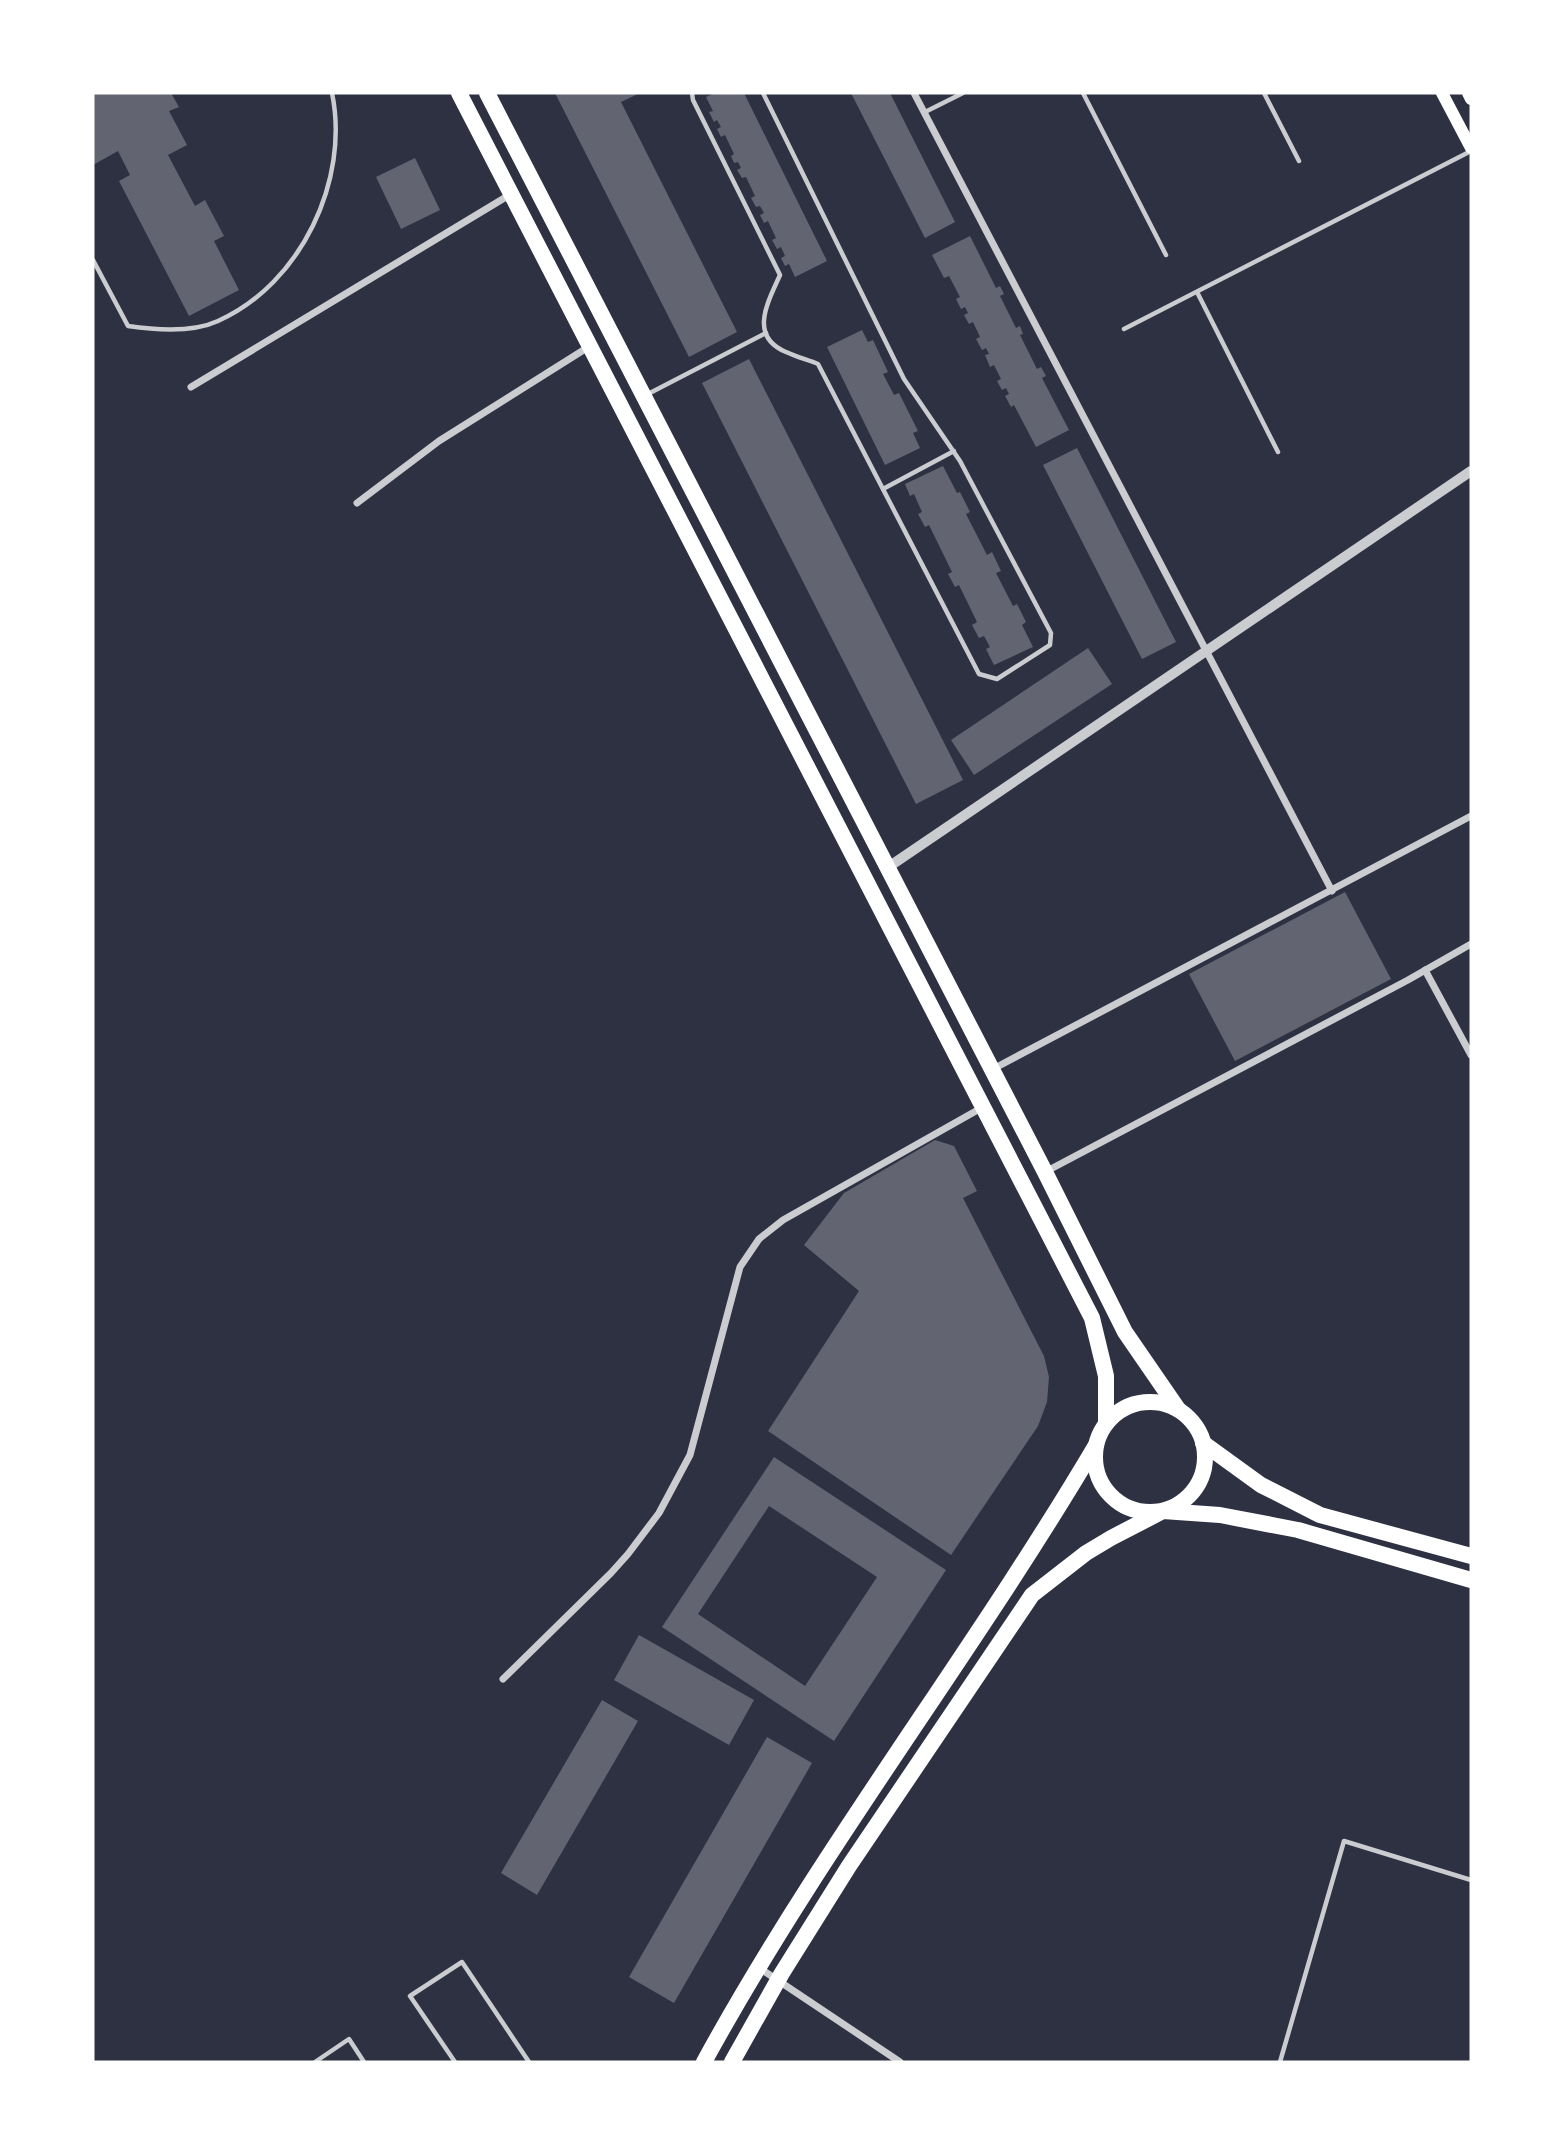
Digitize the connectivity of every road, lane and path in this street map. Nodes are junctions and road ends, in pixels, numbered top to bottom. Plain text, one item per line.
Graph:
1 (332, 93) edge
2 (459, 93) edge
3 (487, 93) edge
4 (692, 93) edge
5 (763, 93) edge
6 (914, 93) edge
7 (963, 93) edge
8 (1083, 93) edge
9 (1264, 93) edge
10 (1443, 93) edge
11 (1468, 93) edge
12 (1471, 99) edge
13 (924, 113) junction
14 (1471, 150) edge
15 (1299, 162) dead end
16 (512, 194) junction
17 (1166, 255) dead end
18 (93, 260) edge
19 (1197, 292) junction
20 (1124, 329) dead end
21 (766, 333) junction
22 (590, 346) junction
23 (191, 387) dead end
24 (644, 396) junction
25 (954, 451) junction
26 (1278, 452) dead end
27 (1471, 471) edge
28 (883, 489) junction
29 (357, 503) dead end
30 (1206, 650) junction
31 (1471, 816) edge
32 (887, 867) junction
33 (1332, 891) junction
34 (1471, 944) edge
35 (1424, 970) junction
36 (1471, 1055) edge
37 (992, 1070) junction
38 (983, 1107) junction
39 (1045, 1172) junction
40 (1178, 1409) junction
41 (1106, 1423) junction
42 (1203, 1443) junction
43 (1096, 1445) junction
44 (1163, 1511) junction
45 (1471, 1556) edge
46 (1471, 1580) edge
47 (503, 1679) dead end
48 (1471, 1880) edge
49 (758, 1967) junction
50 (778, 1980) junction
51 (315, 2062) edge
52 (364, 2062) edge
53 (455, 2062) edge
54 (529, 2062) edge
55 (704, 2062) edge
56 (732, 2062) edge
57 (900, 2062) edge
58 (1280, 2062) edge

1 - 18 lane
2 - 16 highway
3 - 24 highway
4 - 21 lane
5 - 25 lane
6 - 13 street
7 - 13 lane
8 - 17 lane
9 - 15 lane
10 - 14 main road
11 - 12 main road
13 - 30 street
14 - 19 lane
16 - 22 highway
16 - 23 street
19 - 20 lane
19 - 26 lane
21 - 24 lane
21 - 28 lane
22 - 29 street
22 - 38 highway
24 - 32 highway
25 - 28 lane
25 - 28 lane
27 - 30 street
30 - 32 street
30 - 33 street
31 - 33 street
32 - 37 highway
33 - 37 street
34 - 35 street
35 - 36 street
35 - 39 street
37 - 39 highway
38 - 41 highway
38 - 47 street
39 - 40 highway
40 - 41 highway
40 - 42 highway
41 - 43 highway
42 - 44 highway
42 - 45 highway
43 - 44 highway
43 - 49 highway
44 - 46 highway
44 - 50 highway
48 - 58 lane
49 - 50 street
49 - 55 highway
50 - 56 highway
50 - 57 street
51 - 52 lane
53 - 54 lane

